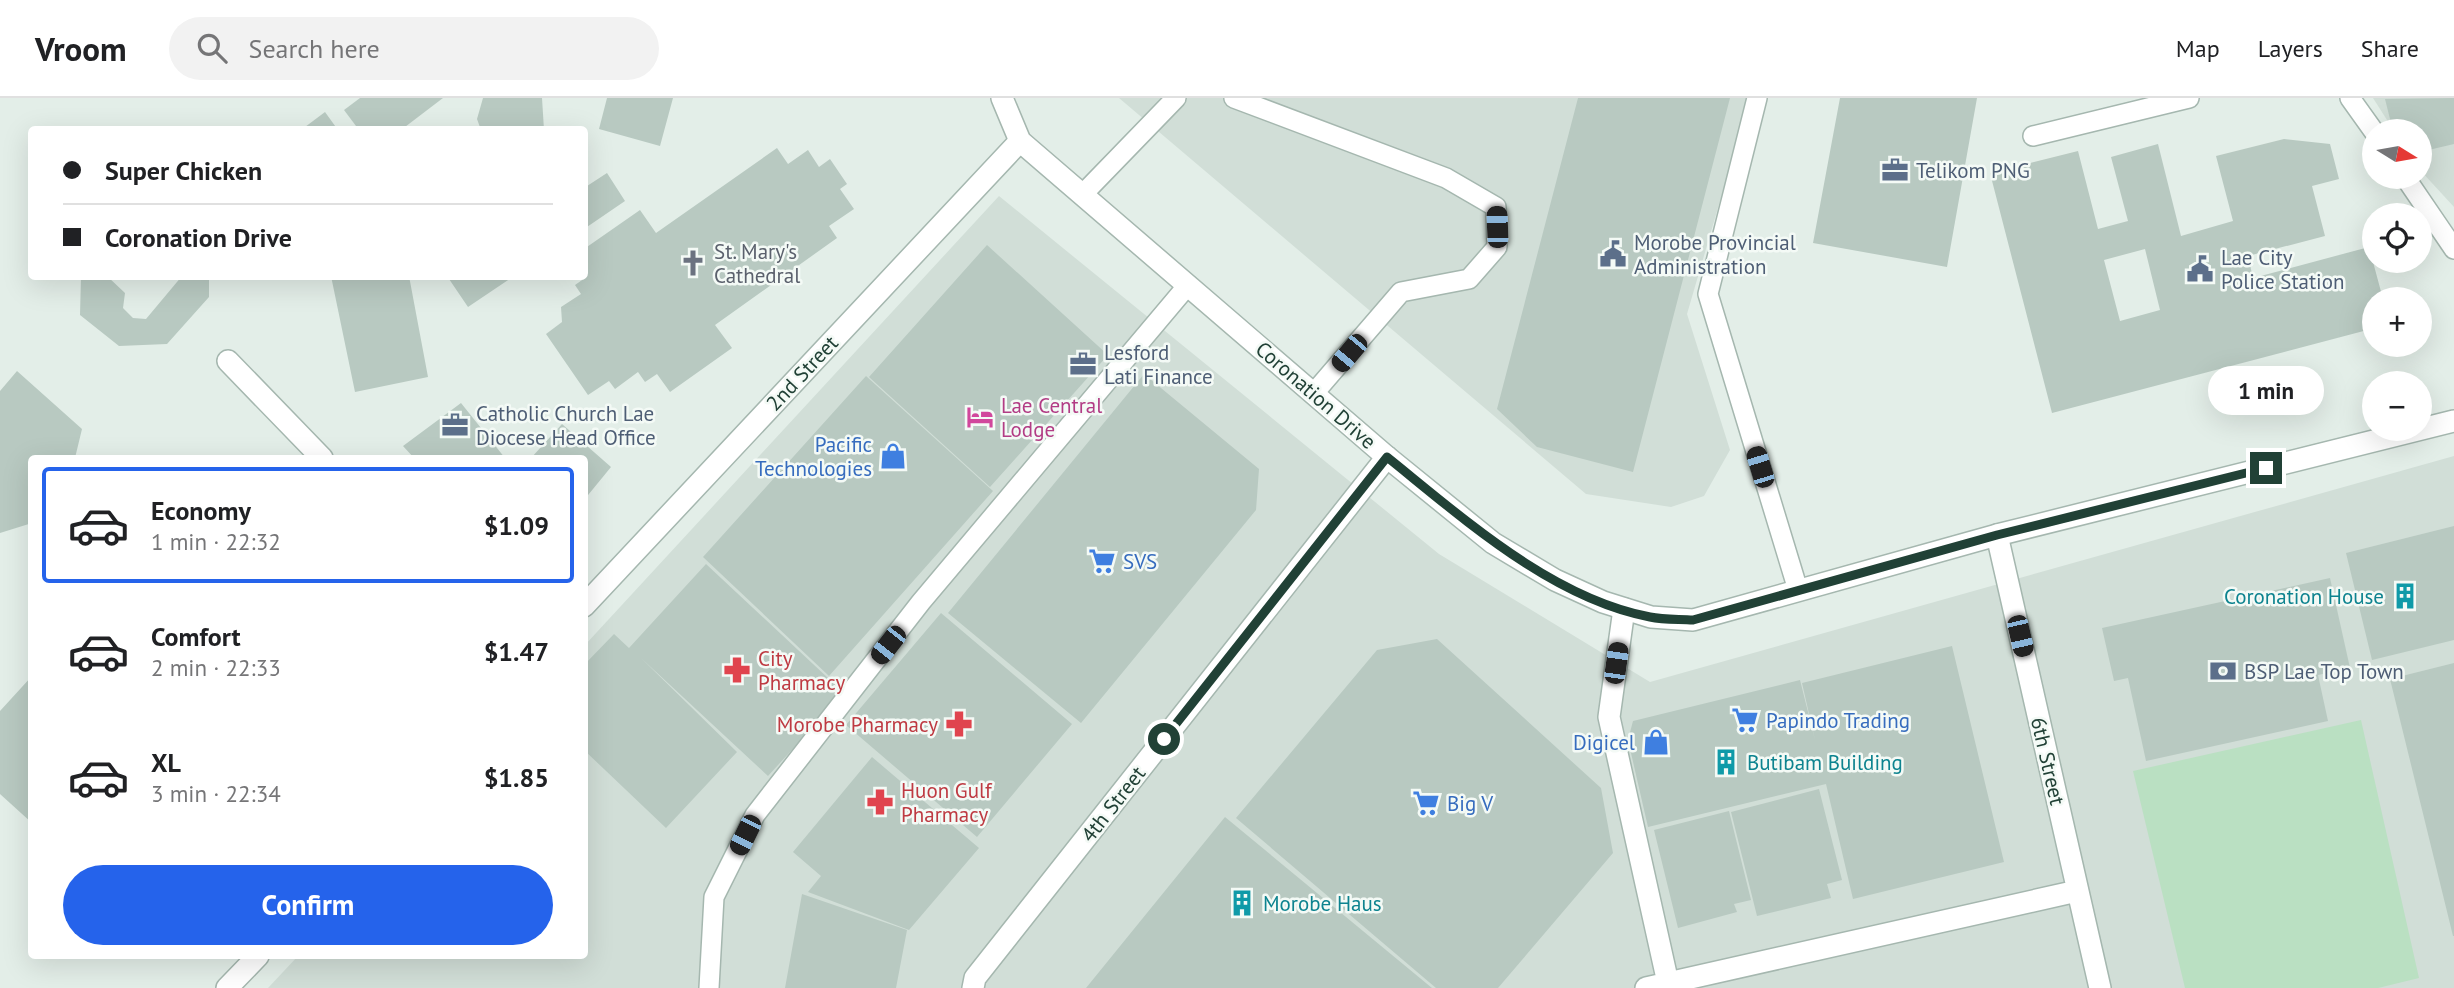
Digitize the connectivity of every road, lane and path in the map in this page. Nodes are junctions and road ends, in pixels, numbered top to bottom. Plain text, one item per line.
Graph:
1 (1002, 98) edge
2 (1176, 98) edge
3 (1234, 98) edge
4 (1757, 98) edge
5 (2189, 98) edge
6 (2350, 98) edge
7 (2365, 119) edge
8 (2033, 136) dead end
9 (1020, 141) junction
10 (2412, 189) edge
11 (1083, 195) junction
12 (2454, 248) edge
13 (1188, 285) junction
14 (228, 361) dead end
15 (1314, 393) junction
16 (2454, 421) edge
17 (319, 455) edge
18 (1387, 457) junction
19 (1997, 535) junction
20 (1797, 590) junction
21 (588, 602) edge
22 (1624, 609) junction
23 (2077, 891) junction
24 (255, 959) edge
25 (1668, 983) junction
26 (227, 988) edge
27 (709, 988) edge
28 (973, 988) edge
29 (1646, 988) edge
30 (2100, 988) edge

1 - 9 street, Coronation Drive
2 - 11 lane
3 - 15 lane
4 - 20 lane
5 - 8 lane
6 - 7 lane
9 - 11 street, Coronation Drive
9 - 21 street, 2nd Street
10 - 12 lane
11 - 13 street, Coronation Drive
13 - 15 street, Coronation Drive
13 - 27 lane
14 - 17 street
15 - 18 street, Coronation Drive
16 - 19 street, Coronation Drive
18 - 22 street, Coronation Drive
18 - 28 street, 4th Street
19 - 20 street, Coronation Drive
19 - 23 street, 6th Street
20 - 22 street, Coronation Drive
22 - 25 street
23 - 25 street
23 - 30 street, 6th Street
24 - 26 street
25 - 29 street

